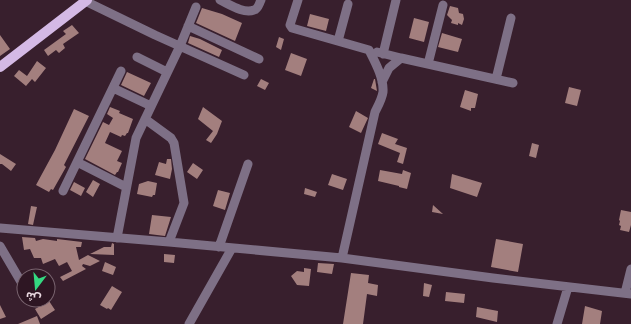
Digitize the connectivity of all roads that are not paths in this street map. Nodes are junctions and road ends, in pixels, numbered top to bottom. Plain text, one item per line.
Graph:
1 (220, 0) edge
2 (261, 0) edge
3 (298, 0) edge
4 (396, 0) edge
5 (86, 1) edge
6 (348, 4) dead end
7 (443, 5) dead end
8 (196, 7) dead end
9 (511, 18) dead end
10 (188, 26) junction
11 (338, 41) junction
12 (180, 46) junction
13 (369, 50) junction
14 (383, 54) junction
15 (137, 57) dead end
16 (401, 58) junction
17 (259, 59) dead end
18 (428, 64) junction
19 (0, 68) edge
20 (121, 71) dead end
21 (167, 72) junction
22 (244, 75) dead end
23 (496, 79) junction
24 (382, 82) junction
25 (513, 83) dead end
26 (113, 88) junction
27 (151, 106) junction
28 (145, 118) junction
29 (77, 162) junction
30 (248, 164) dead end
31 (126, 187) junction
32 (63, 191) dead end
33 (0, 228) edge
34 (117, 238) junction
35 (169, 242) junction
36 (0, 246) edge
37 (218, 247) junction
38 (232, 248) junction
39 (342, 258) junction
40 (631, 269) edge
41 (16, 273) edge
42 (568, 287) junction
43 (628, 293) edge
44 (189, 324) edge
45 (557, 324) edge

1 - 2 street
3 - 11 street
4 - 14 street
5 - 12 street
5 - 19 main road
6 - 11 street
7 - 18 street
8 - 10 street
9 - 23 street
10 - 12 street
10 - 17 street
11 - 13 street
12 - 21 street
12 - 22 street
13 - 14 street
13 - 24 street
14 - 16 street
15 - 21 street
16 - 18 street
16 - 24 street
18 - 23 street
20 - 26 street
21 - 27 street
23 - 25 street
24 - 39 street
26 - 27 street
26 - 29 street
27 - 28 street
28 - 31 street
28 - 35 street
29 - 31 street
29 - 32 street
30 - 37 street
31 - 34 street
33 - 34 street
34 - 35 street
35 - 37 street
36 - 41 street
37 - 38 street
38 - 39 street
38 - 44 street
39 - 42 street
40 - 43 street
42 - 43 street
42 - 45 street

